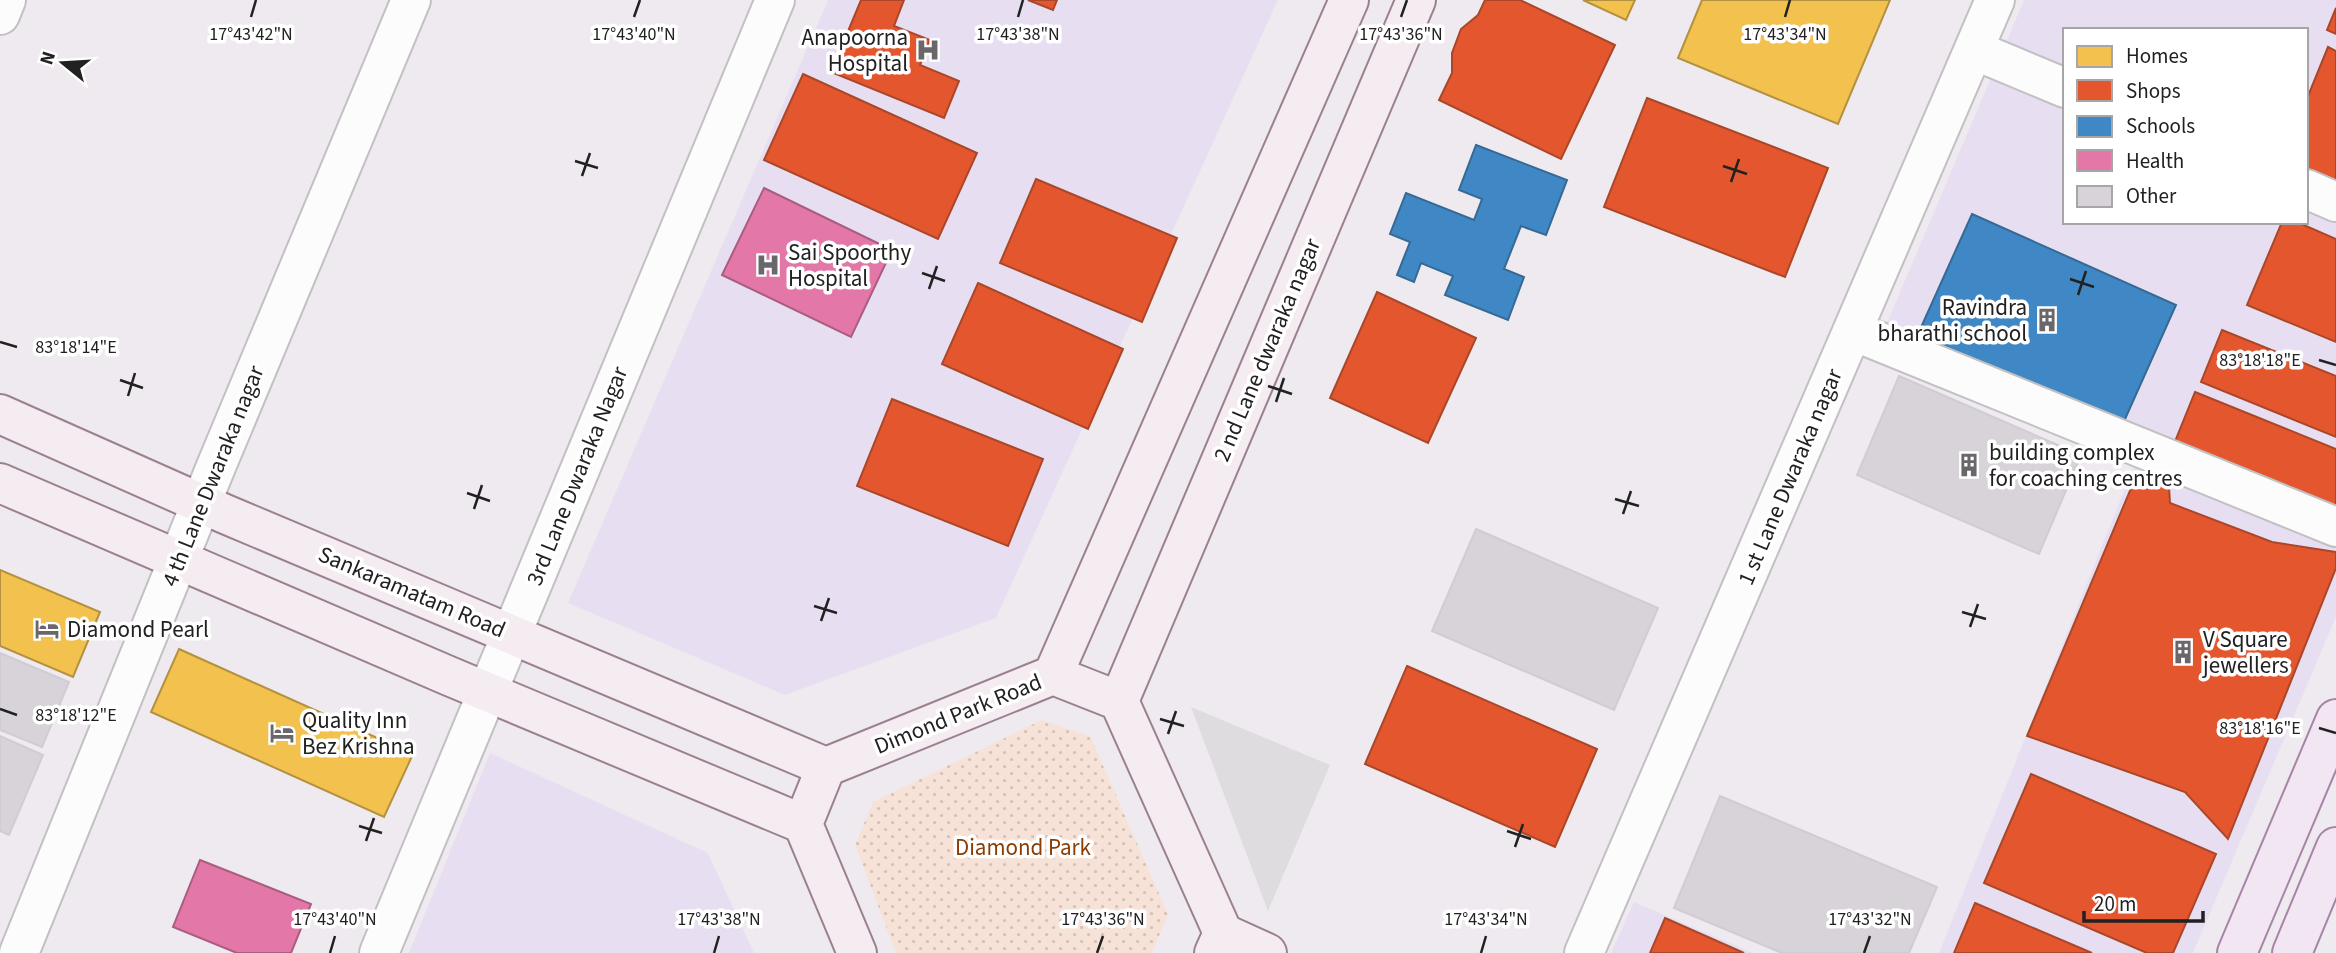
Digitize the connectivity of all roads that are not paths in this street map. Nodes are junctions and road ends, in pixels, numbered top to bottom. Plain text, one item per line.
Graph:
1 (6, 0) edge
2 (411, 0) edge
3 (775, 0) edge
4 (1349, 0) edge
5 (1416, 0) edge
6 (1995, 0) edge
7 (0, 15) edge
8 (1974, 50) junction
9 (2063, 87) edge
10 (2308, 190) edge
11 (2336, 202) edge
12 (1853, 331) junction
13 (0, 414) edge
14 (0, 483) edge
15 (201, 503) junction
16 (2336, 527) edge
17 (178, 558) junction
18 (512, 634) junction
19 (1053, 675) junction
20 (488, 692) junction
21 (1119, 701) junction
22 (2336, 719) edge
23 (826, 767) junction
24 (803, 824) junction
25 (2336, 847) edge
26 (1219, 943) edge
27 (19, 953) edge
28 (379, 953) edge
29 (857, 953) edge
30 (1267, 953) edge
31 (1584, 953) edge
32 (2237, 953) edge
33 (2292, 953) edge

1 - 7 street
2 - 15 street, 4 th Lane Dwaraka nagar
3 - 18 street, 3rd Lane Dwaraka Nagar
4 - 19 main road
5 - 21 main road, 2 nd Lane dwaraka nagar
6 - 8 street, 1 st Lane Dwaraka nagar
8 - 9 street
8 - 12 street, 1 st Lane Dwaraka nagar
10 - 11 street
12 - 16 street
12 - 31 street, 1 st Lane Dwaraka nagar
13 - 15 main road, Sankaramatam Road
14 - 17 main road
15 - 17 street, 4 th Lane Dwaraka nagar
15 - 18 main road, Sankaramatam Road
17 - 20 main road
17 - 27 street, 4 th Lane Dwaraka nagar
18 - 20 street, 3rd Lane Dwaraka Nagar
18 - 23 main road, Sankaramatam Road
19 - 21 main road, Dimond Park Road
19 - 23 main road, Dimond Park Road
20 - 24 main road
20 - 28 street, 3rd Lane Dwaraka Nagar
21 - 26 main road
22 - 32 main road
23 - 24 main road
24 - 29 main road
25 - 33 main road
26 - 30 main road

